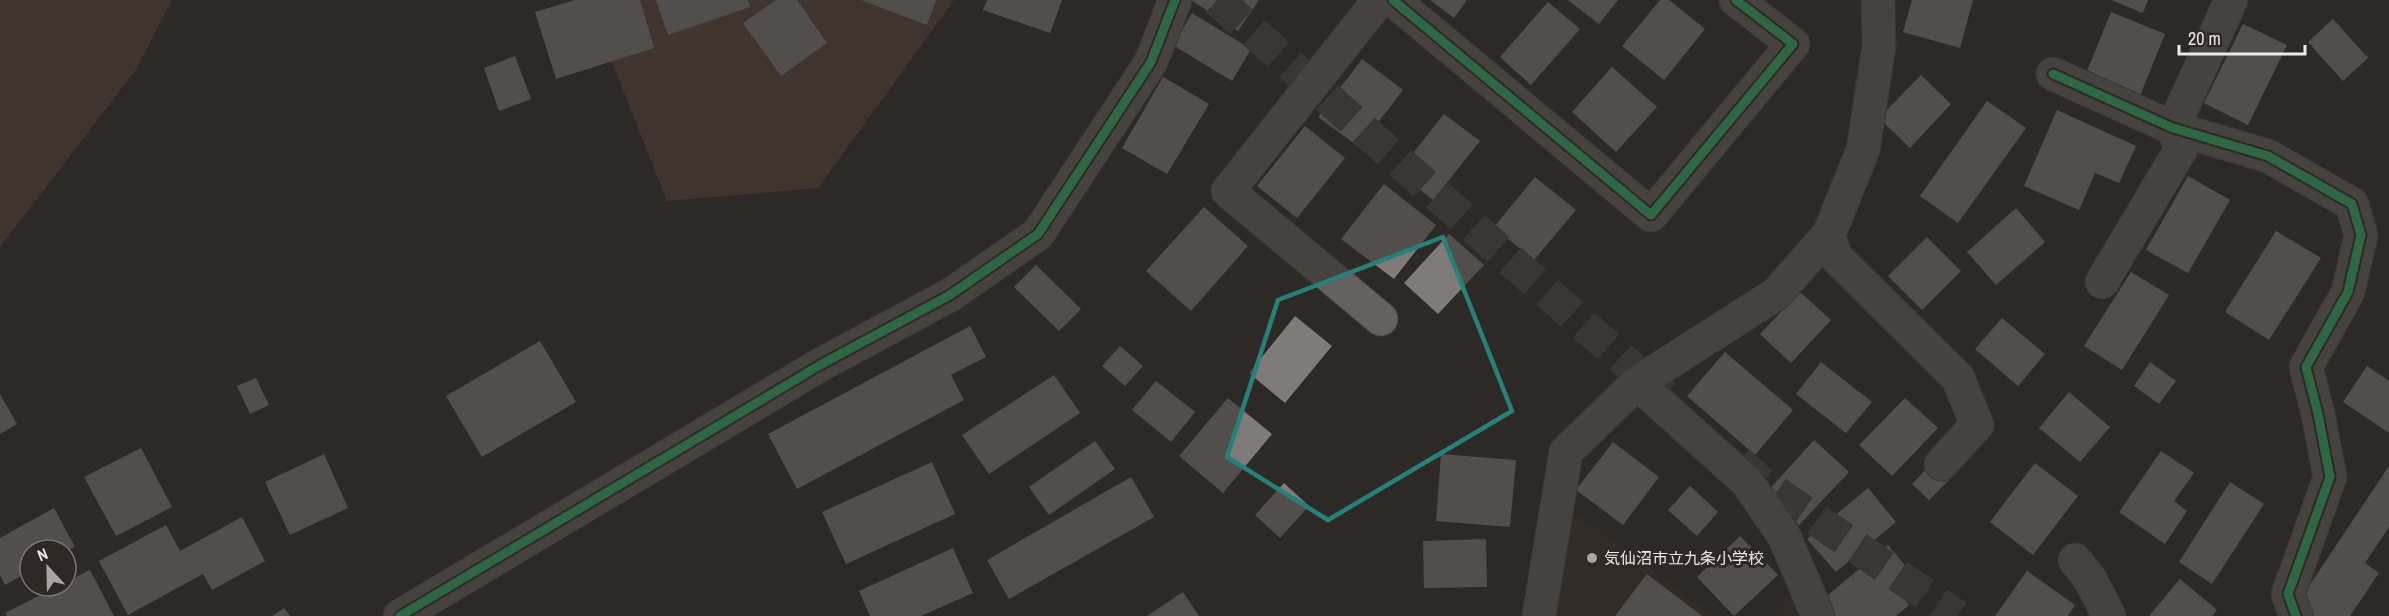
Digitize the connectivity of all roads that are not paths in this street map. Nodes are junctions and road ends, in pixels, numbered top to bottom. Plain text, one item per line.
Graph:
1 (1175, 0) edge
2 (1379, 0) edge
3 (1393, 0) edge
4 (1736, 0) edge
5 (1878, 0) edge
6 (2231, 0) edge
7 (2053, 74) dead end
8 (2173, 128) junction
9 (1829, 234) junction
10 (2102, 282) dead end
11 (1381, 319) dead end
12 (1637, 382) junction
13 (1941, 464) dead end
14 (2075, 560) dead end
15 (400, 616) edge
16 (1539, 616) edge
17 (1818, 616) edge
18 (2109, 616) edge
19 (2296, 616) edge

1 - 15 street
2 - 11 street
3 - 4 street
5 - 9 street
6 - 8 street
7 - 8 street
8 - 10 street
8 - 19 street
9 - 12 street
9 - 13 street
12 - 16 street
12 - 17 street
14 - 18 street

